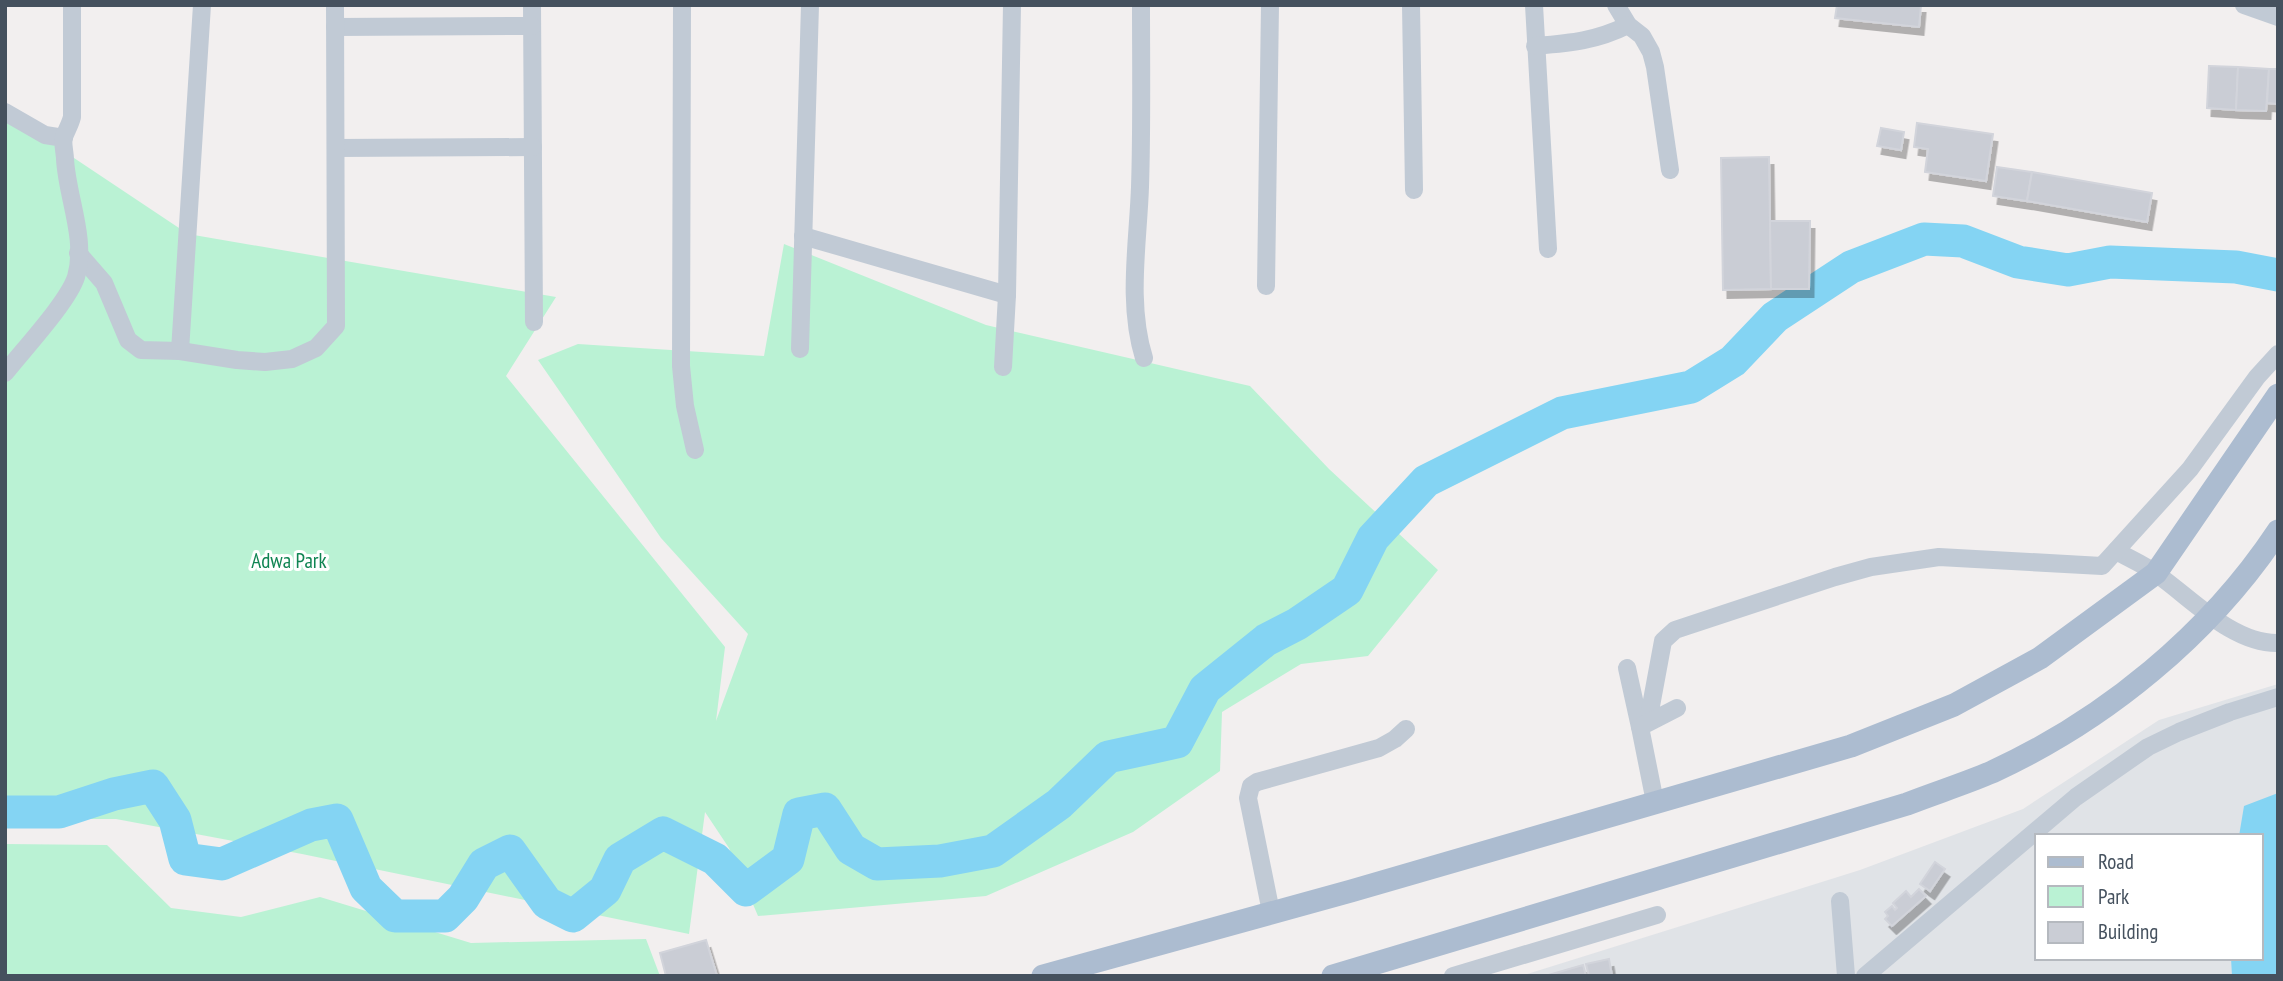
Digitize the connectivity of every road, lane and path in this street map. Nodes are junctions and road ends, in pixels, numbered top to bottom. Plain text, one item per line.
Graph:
1 (72, 5) edge
2 (202, 5) edge
3 (335, 5) edge
4 (532, 5) edge
5 (682, 5) edge
6 (810, 5) edge
7 (1012, 5) edge
8 (1141, 5) edge
9 (1270, 5) edge
10 (1411, 5) edge
11 (1534, 5) edge
12 (1616, 5) edge
13 (2244, 5) edge
14 (2277, 13) edge
15 (1628, 25) junction
16 (532, 26) junction
17 (335, 27) junction
18 (1535, 46) junction
19 (5, 112) edge
20 (64, 138) junction
21 (533, 147) junction
22 (336, 148) junction
23 (1670, 170) dead end
24 (1414, 190) dead end
25 (803, 236) junction
26 (1548, 249) dead end
27 (78, 254) junction
28 (1266, 286) dead end
29 (1007, 295) junction
30 (534, 322) dead end
31 (800, 349) dead end
32 (180, 351) junction
33 (2278, 354) edge
34 (1144, 358) dead end
35 (1003, 367) dead end
36 (5, 373) edge
37 (2278, 396) edge
38 (695, 450) dead end
39 (2278, 531) edge
40 (2116, 551) junction
41 (2156, 573) junction
42 (2211, 616) junction
43 (2278, 643) edge
44 (1627, 667) dead end
45 (2278, 697) edge
46 (1677, 708) dead end
47 (1644, 724) junction
48 (1406, 729) dead end
49 (1655, 802) junction
50 (1840, 901) dead end
51 (1271, 912) junction
52 (1657, 915) dead end
53 (1043, 976) edge
54 (1333, 976) edge
55 (1453, 976) edge
56 (1846, 976) edge
57 (1865, 976) edge

1 - 20 street
2 - 32 street
3 - 17 street
4 - 16 street
5 - 38 street
6 - 25 street
7 - 29 street
8 - 34 street
9 - 28 street
10 - 24 street
11 - 18 street
12 - 15 street
13 - 14 street
15 - 18 street
15 - 23 street
16 - 17 street
16 - 21 street
17 - 22 street
18 - 26 street
19 - 20 street
20 - 27 street
21 - 22 street
21 - 30 street
22 - 32 street
25 - 29 street
25 - 31 street
27 - 32 street
27 - 36 street
29 - 35 street
33 - 40 street
37 - 41 main road
39 - 42 main road
40 - 41 street
40 - 47 street
41 - 42 street
41 - 49 main road
42 - 43 street
42 - 54 main road
44 - 47 street
45 - 57 street
46 - 47 street
47 - 49 street
48 - 51 street
49 - 51 main road
50 - 56 street
51 - 53 main road
52 - 55 street

